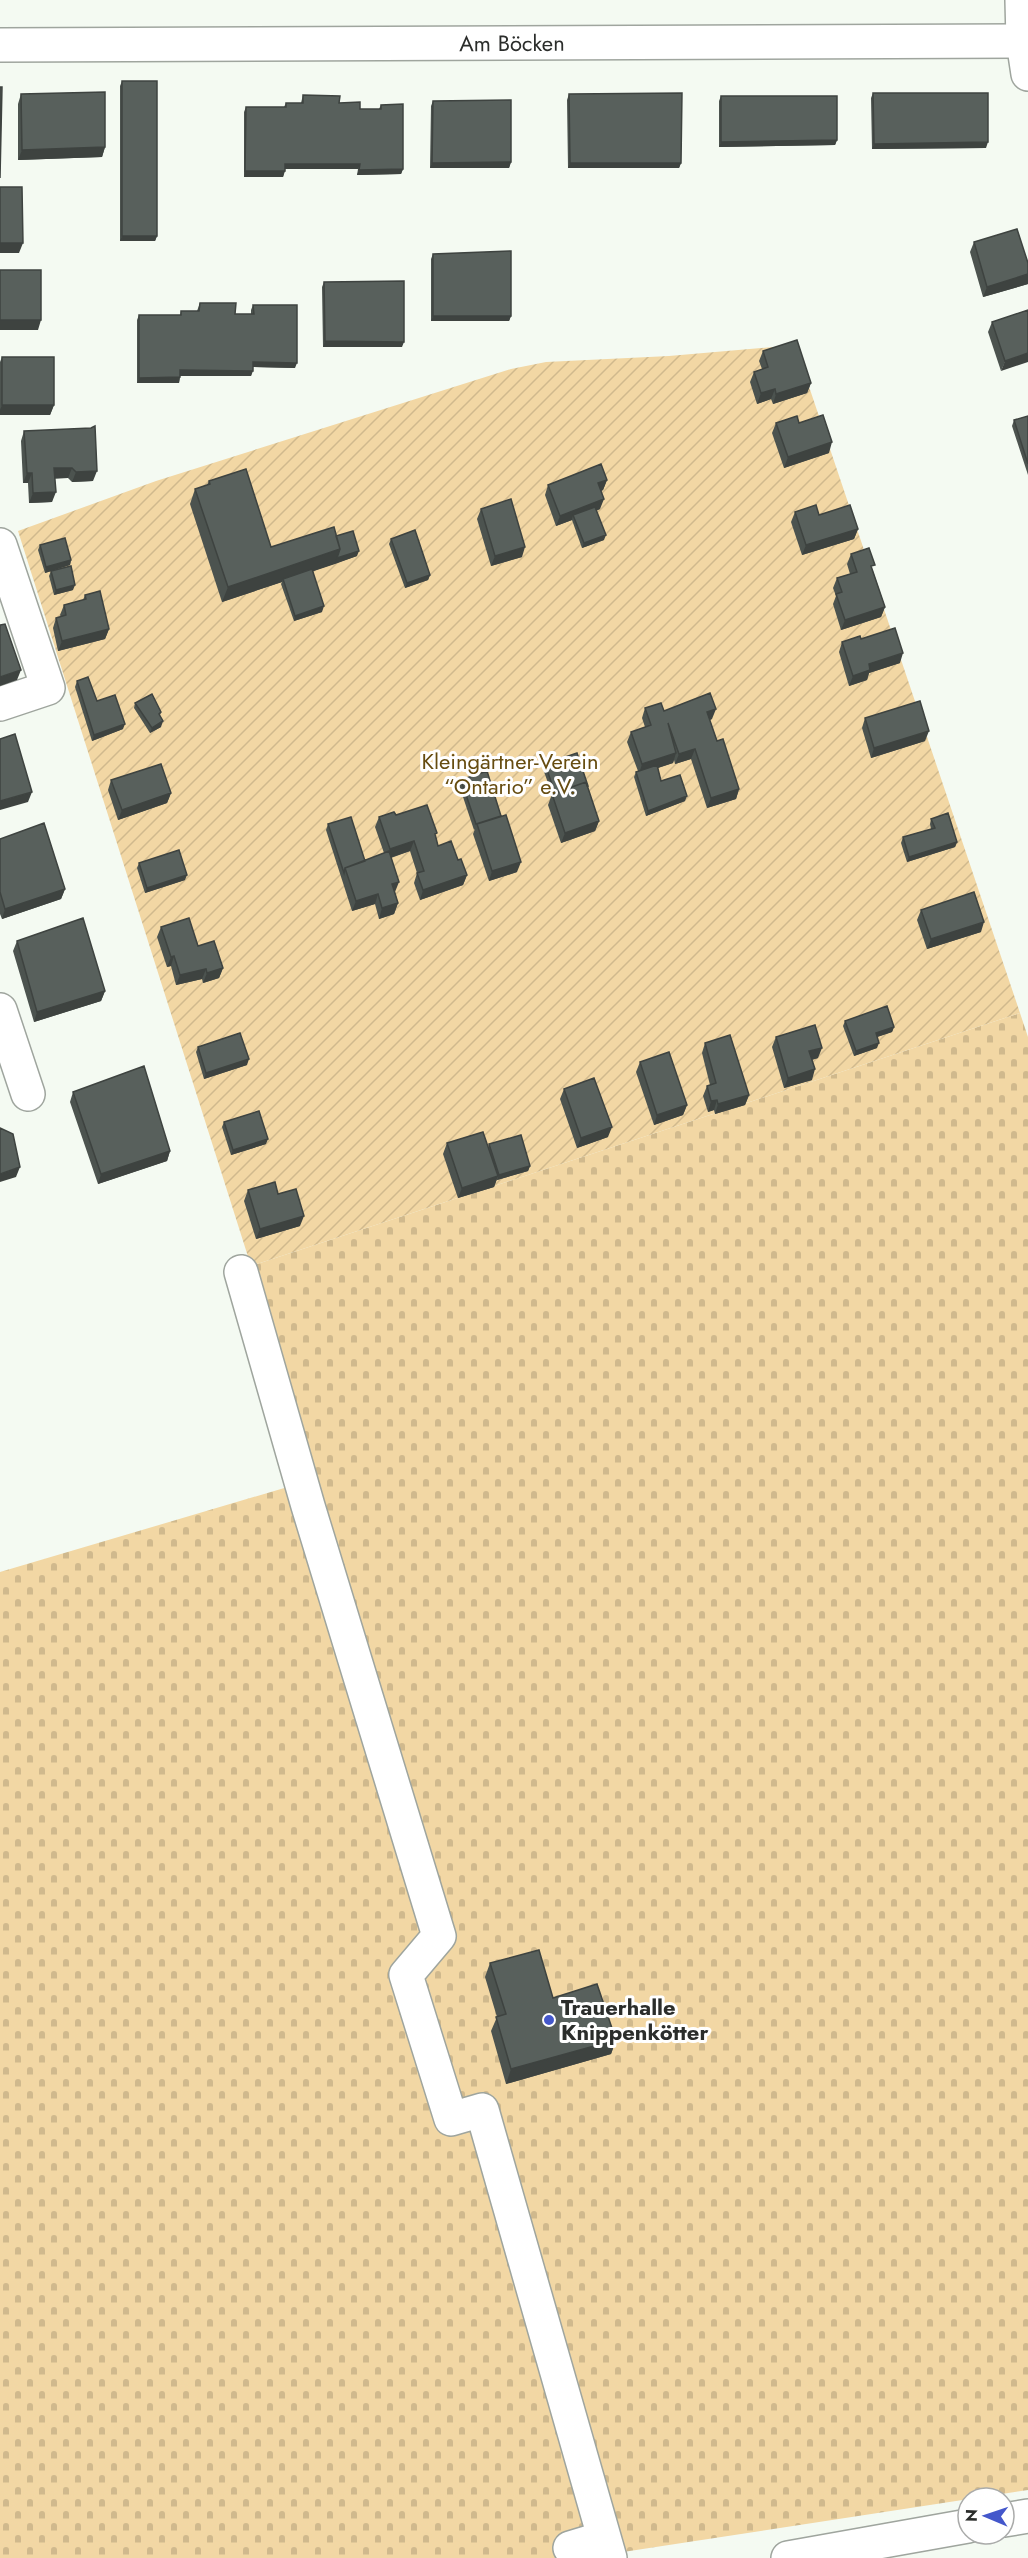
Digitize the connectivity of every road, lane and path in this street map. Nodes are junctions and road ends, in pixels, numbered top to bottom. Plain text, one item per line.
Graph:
1 (1022, 0) edge
2 (1023, 41) junction
3 (0, 45) edge
4 (1028, 74) edge
5 (0, 545) edge
6 (0, 704) edge
7 (0, 1010) edge
8 (28, 1094) dead end
9 (241, 1272) dead end
10 (956, 2528) edge
11 (570, 2548) dead end
12 (606, 2548) edge
13 (788, 2558) edge

1 - 2 street
2 - 3 street, Am Böcken
2 - 4 street
5 - 6 street
7 - 8 street
9 - 12 street
10 - 13 street
11 - 12 street

